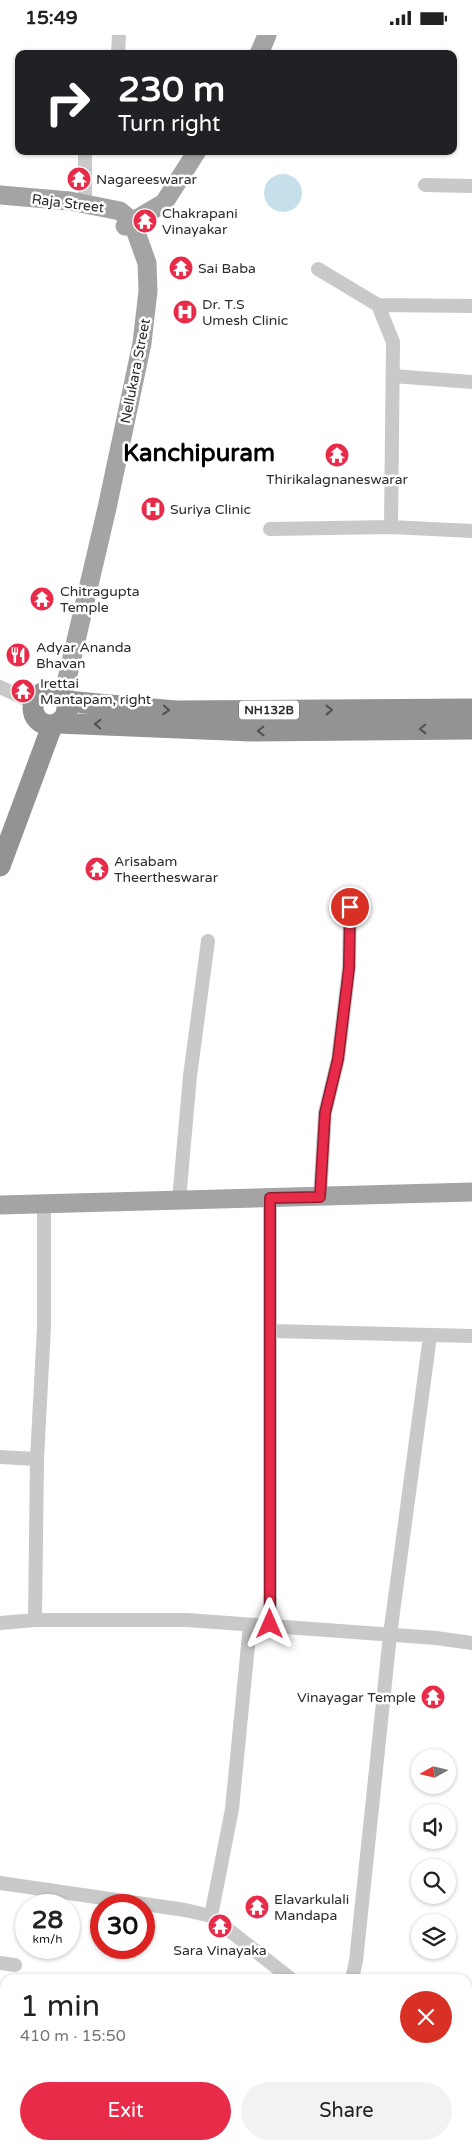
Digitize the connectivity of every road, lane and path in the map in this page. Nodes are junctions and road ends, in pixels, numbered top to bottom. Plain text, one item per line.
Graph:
1 (119, 35) edge
2 (267, 35) edge
3 (118, 50) edge
4 (261, 50) edge
5 (85, 155) edge
6 (194, 155) edge
7 (425, 185) dead end
8 (472, 186) edge
9 (0, 195) edge
10 (85, 203) junction
11 (0, 205) edge
12 (129, 224) junction
13 (318, 269) dead end
14 (378, 305) junction
15 (472, 306) edge
16 (393, 376) junction
17 (472, 382) edge
18 (391, 527) junction
19 (270, 529) dead end
20 (472, 531) edge
21 (0, 687) edge
22 (60, 696) junction
23 (34, 703) junction
24 (472, 709) edge
25 (51, 724) junction
26 (472, 729) edge
27 (0, 833) edge
28 (0, 866) edge
29 (350, 907) dead end
30 (208, 941) dead end
31 (472, 1192) edge
32 (320, 1197) junction
33 (270, 1198) junction
34 (179, 1200) junction
35 (44, 1203) junction
36 (0, 1205) edge
37 (271, 1331) junction
38 (430, 1336) junction
39 (472, 1336) edge
40 (0, 1457) edge
41 (37, 1459) junction
42 (36, 1620) junction
43 (0, 1623) edge
44 (270, 1624) junction
45 (250, 1625) junction
46 (390, 1635) junction
47 (472, 1643) edge
48 (0, 1883) edge
49 (211, 1916) junction
50 (0, 1963) edge
51 (15, 1965) dead end
52 (285, 1974) edge
53 (353, 1974) edge

1 - 3 street
2 - 4 main road
5 - 10 street
6 - 12 main road
7 - 8 street
9 - 10 main road, Raja Street
10 - 12 main road, Raja Street
11 - 12 main road, Raja Street
12 - 22 main road, Nellukara Street
13 - 14 street
14 - 15 street
14 - 16 street
16 - 17 street
16 - 18 street
18 - 19 street
18 - 20 street
21 - 23 street
22 - 23 highway
22 -> 24 highway, NH132B
22 - 25 highway
23 - 25 highway
26 -> 25 highway
25 - 27 highway
25 - 28 highway
29 - 32 street
30 - 34 street
31 - 32 main road
32 - 33 main road
33 - 34 main road
33 - 37 street
34 - 35 main road
35 - 36 main road
35 - 41 street
37 - 38 street
37 - 44 street
38 - 39 street
38 - 46 street
40 - 41 street
41 - 42 street
42 - 43 street
42 - 45 street
44 - 45 street
44 - 46 street
45 - 49 street
46 - 47 street
46 - 53 street
48 - 49 street
49 - 52 street
50 - 51 street

